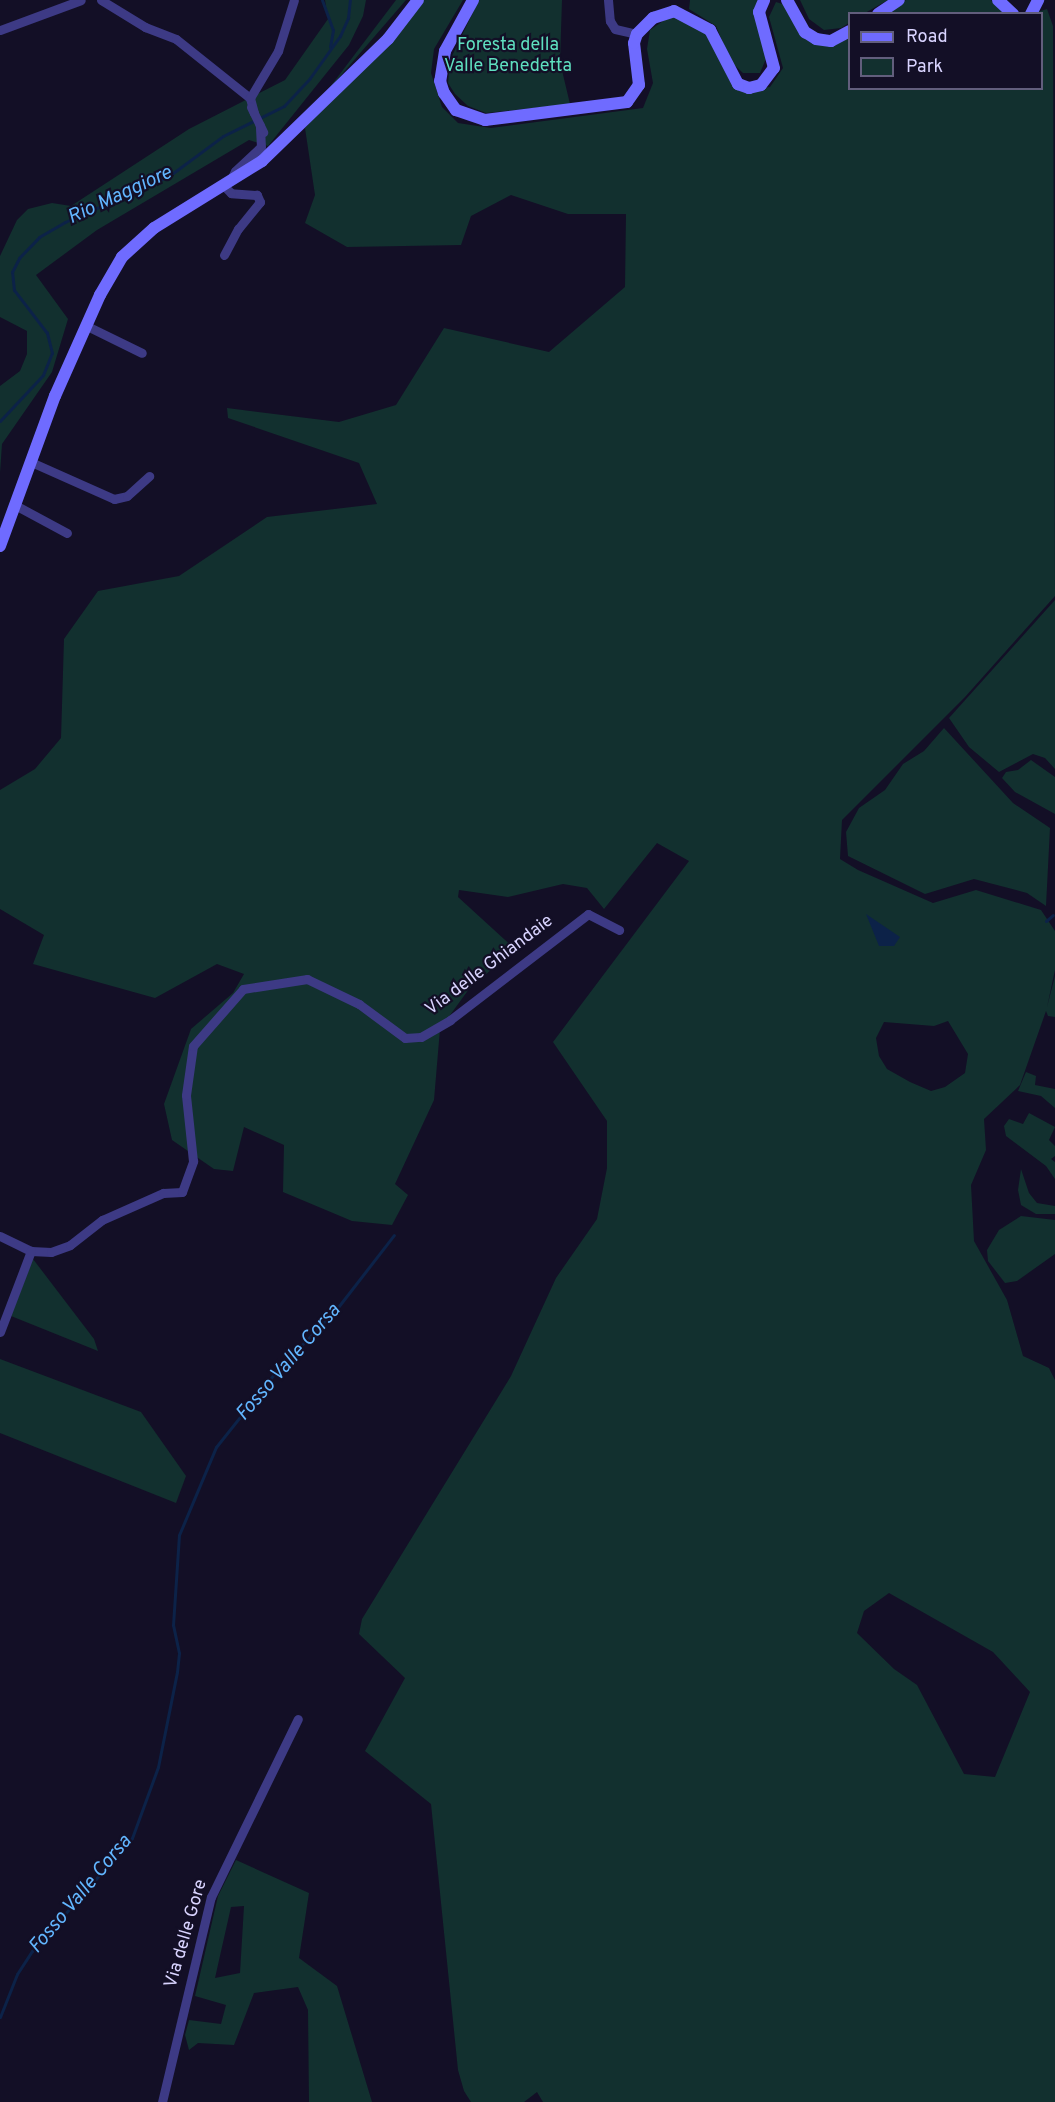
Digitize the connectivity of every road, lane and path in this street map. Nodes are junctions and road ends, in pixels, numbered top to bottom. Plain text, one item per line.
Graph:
1 (81, 0) edge
2 (101, 0) edge
3 (294, 0) edge
4 (418, 0) edge
5 (473, 0) edge
6 (609, 0) edge
7 (764, 0) edge
8 (787, 0) edge
9 (899, 0) edge
10 (998, 0) edge
11 (881, 12) edge
12 (1011, 12) edge
13 (0, 30) edge
14 (848, 32) edge
15 (637, 34) junction
16 (250, 103) junction
17 (227, 185) junction
18 (224, 255) dead end
19 (87, 326) junction
20 (142, 353) dead end
21 (31, 462) junction
22 (149, 476) dead end
23 (15, 505) junction
24 (67, 532) dead end
25 (0, 546) edge
26 (619, 930) dead end
27 (0, 1236) edge
28 (31, 1251) junction
29 (0, 1332) edge
30 (298, 1719) dead end
31 (162, 2102) edge

1 - 13 street
2 - 16 street
3 - 16 street
4 - 17 main road
5 - 15 main road
6 - 15 street
7 - 15 main road
8 - 14 main road
9 - 11 main road
10 - 12 main road
16 - 17 street, bridge
17 - 18 street
17 - 19 main road
19 - 20 street
19 - 21 main road
21 - 22 street
21 - 23 main road
23 - 24 street
23 - 25 main road
26 - 28 street, Via delle Ghiandaie
27 - 28 street
28 - 29 street
30 - 31 street, Via delle Gore

